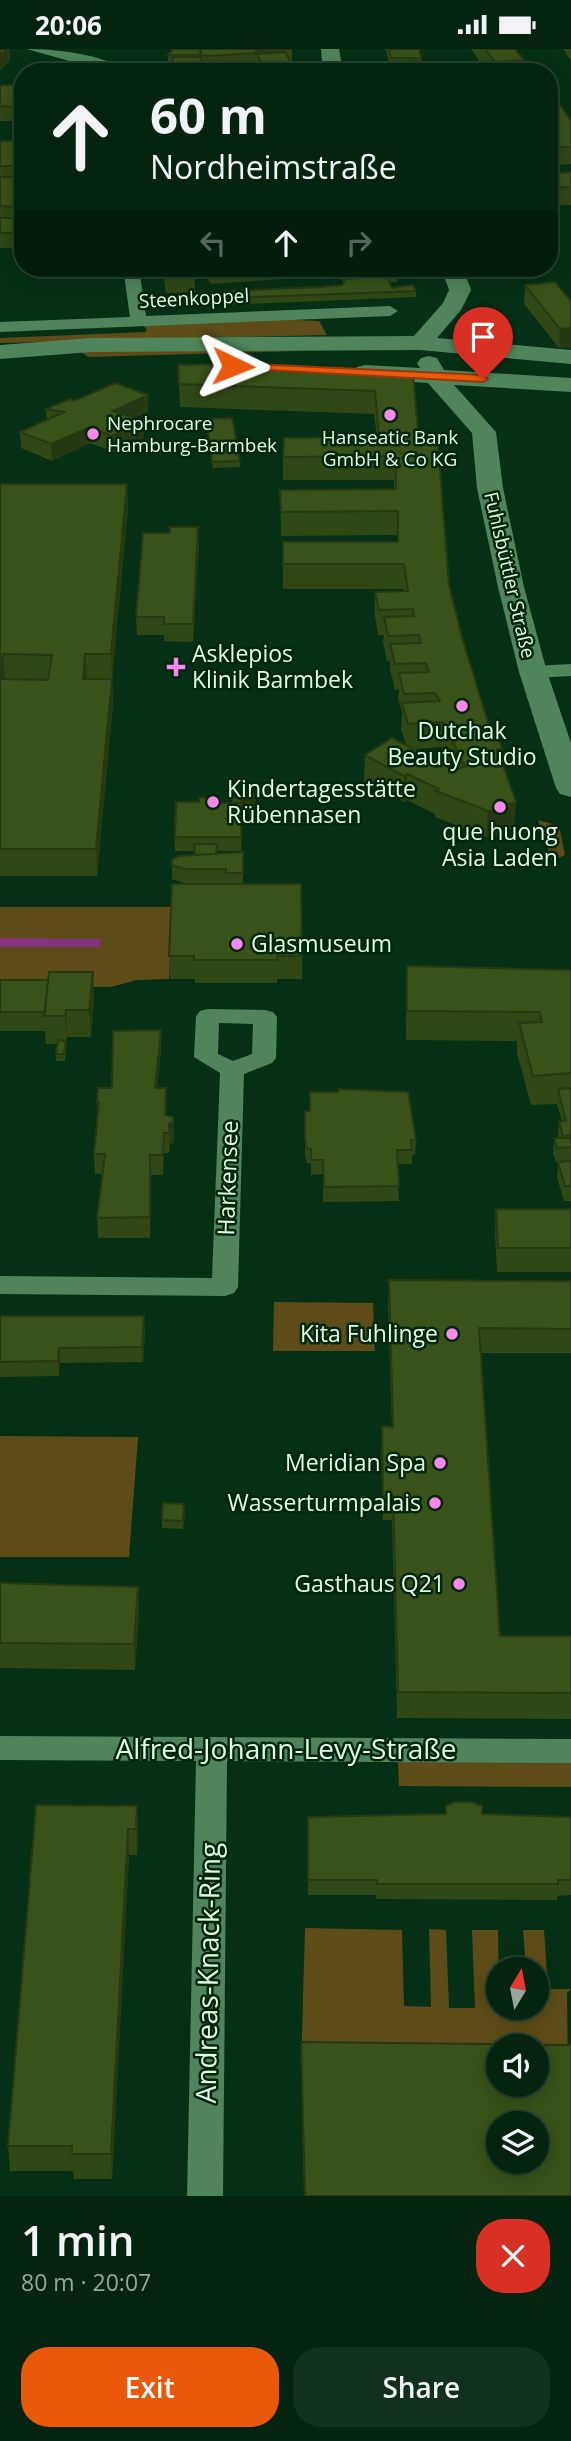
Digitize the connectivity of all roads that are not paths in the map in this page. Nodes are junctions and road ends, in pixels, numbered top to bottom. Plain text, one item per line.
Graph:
1 (34, 49) edge
2 (86, 63) edge
3 (132, 277) edge
4 (456, 277) edge
5 (390, 311) dead end
6 (139, 322) junction
7 (0, 327) edge
8 (420, 344) junction
9 (0, 352) edge
10 (571, 357) edge
11 (0, 365) edge
12 (273, 367) edge
13 (337, 371) edge
14 (434, 375) junction
15 (571, 385) edge
16 (571, 670) edge
17 (533, 671) junction
18 (571, 788) edge
19 (232, 1070) dead end
20 (0, 1285) edge
21 (0, 1748) edge
22 (212, 1749) junction
23 (571, 1751) edge
24 (205, 2196) edge

1 - 2 street
3 - 6 street
4 - 8 main road
5 - 6 street, Steenkoppel
6 - 7 street, Steenkoppel
8 - 9 main road
8 - 10 main road
8 - 14 main road, Fuhlsbüttler Straße
11 - 12 main road
13 - 14 main road
14 - 15 main road
14 - 17 main road, Fuhlsbüttler Straße
16 - 17 street
17 - 18 main road, Fuhlsbüttler Straße
19 - 20 street, Harkensee
21 - 22 street, Alfred-Johann-Levy-Straße
22 - 23 street, Alfred-Johann-Levy-Straße
22 - 24 street, Andreas-Knack-Ring

